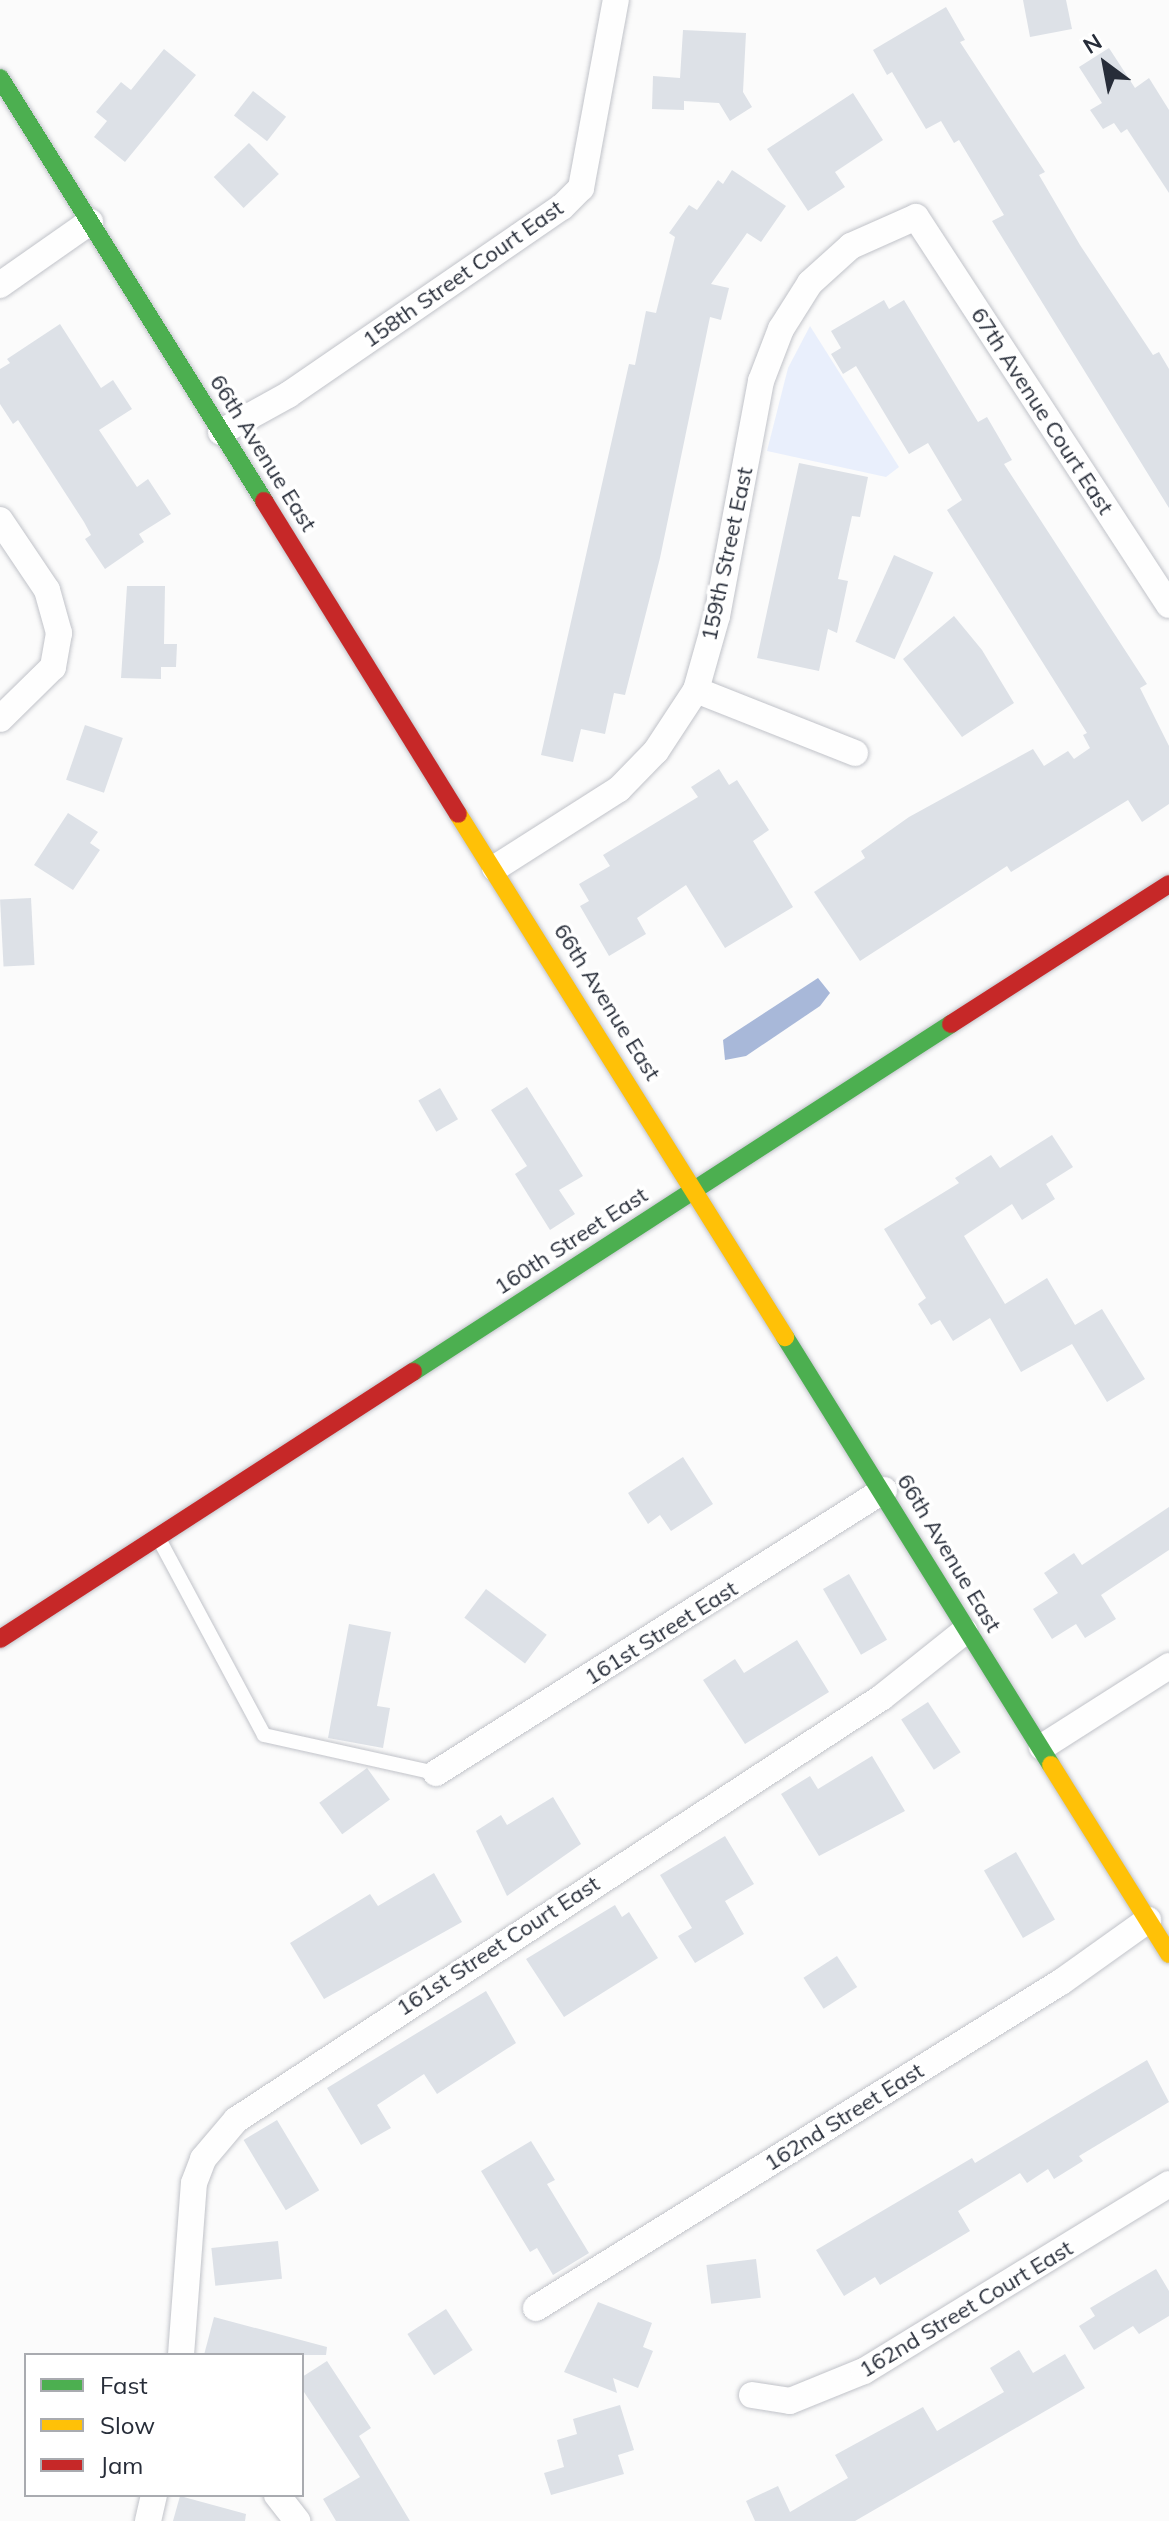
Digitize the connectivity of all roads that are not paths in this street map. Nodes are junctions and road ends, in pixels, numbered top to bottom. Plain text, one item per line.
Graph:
1 (616, 0) edge
2 (0, 78) edge
3 (916, 217) joint
4 (90, 222) junction
5 (0, 285) edge
6 (221, 432) junction
7 (0, 520) edge
8 (1169, 605) edge
9 (696, 690) junction
10 (0, 719) edge
11 (855, 753) dead end
12 (495, 868) junction
13 (1169, 884) edge
14 (696, 1189) junction
15 (884, 1490) junction
16 (158, 1536) junction
17 (965, 1631) junction
18 (0, 1639) edge
19 (1169, 1666) edge
20 (1042, 1747) junction
21 (436, 1773) joint
22 (1148, 1920) junction
23 (1169, 1954) edge
24 (1169, 2184) edge
25 (536, 2308) dead end
26 (181, 2353) edge
27 (752, 2395) dead end
28 (154, 2497) edge
29 (279, 2497) edge
30 (148, 2521) edge
31 (297, 2521) edge

1 - 6 street, 158th Street Court East
2 - 4 street, 66th Avenue East
3 - 8 street, 67th Avenue Court East
3 - 9 street, 159th Street East
4 - 5 street
4 - 6 street, 66th Avenue East
6 - 12 street, 66th Avenue East
7 - 10 street
9 - 11 street
9 - 12 street, 159th Street East
12 - 14 street, 66th Avenue East
13 - 14 street, 160th Street East
14 - 15 street, 66th Avenue East
14 - 16 street, 160th Street East
15 - 17 street, 66th Avenue East
15 - 21 street, 161st Street East
16 - 18 street, 160th Street East
16 - 21 lane
17 - 20 street, 66th Avenue East
17 - 26 street, 161st Street Court East
19 - 20 street
20 - 22 street, 66th Avenue East
22 - 23 street, 66th Avenue East
22 - 25 street, 162nd Street East
24 - 27 street, 162nd Street Court East
28 - 30 street
29 - 31 street

